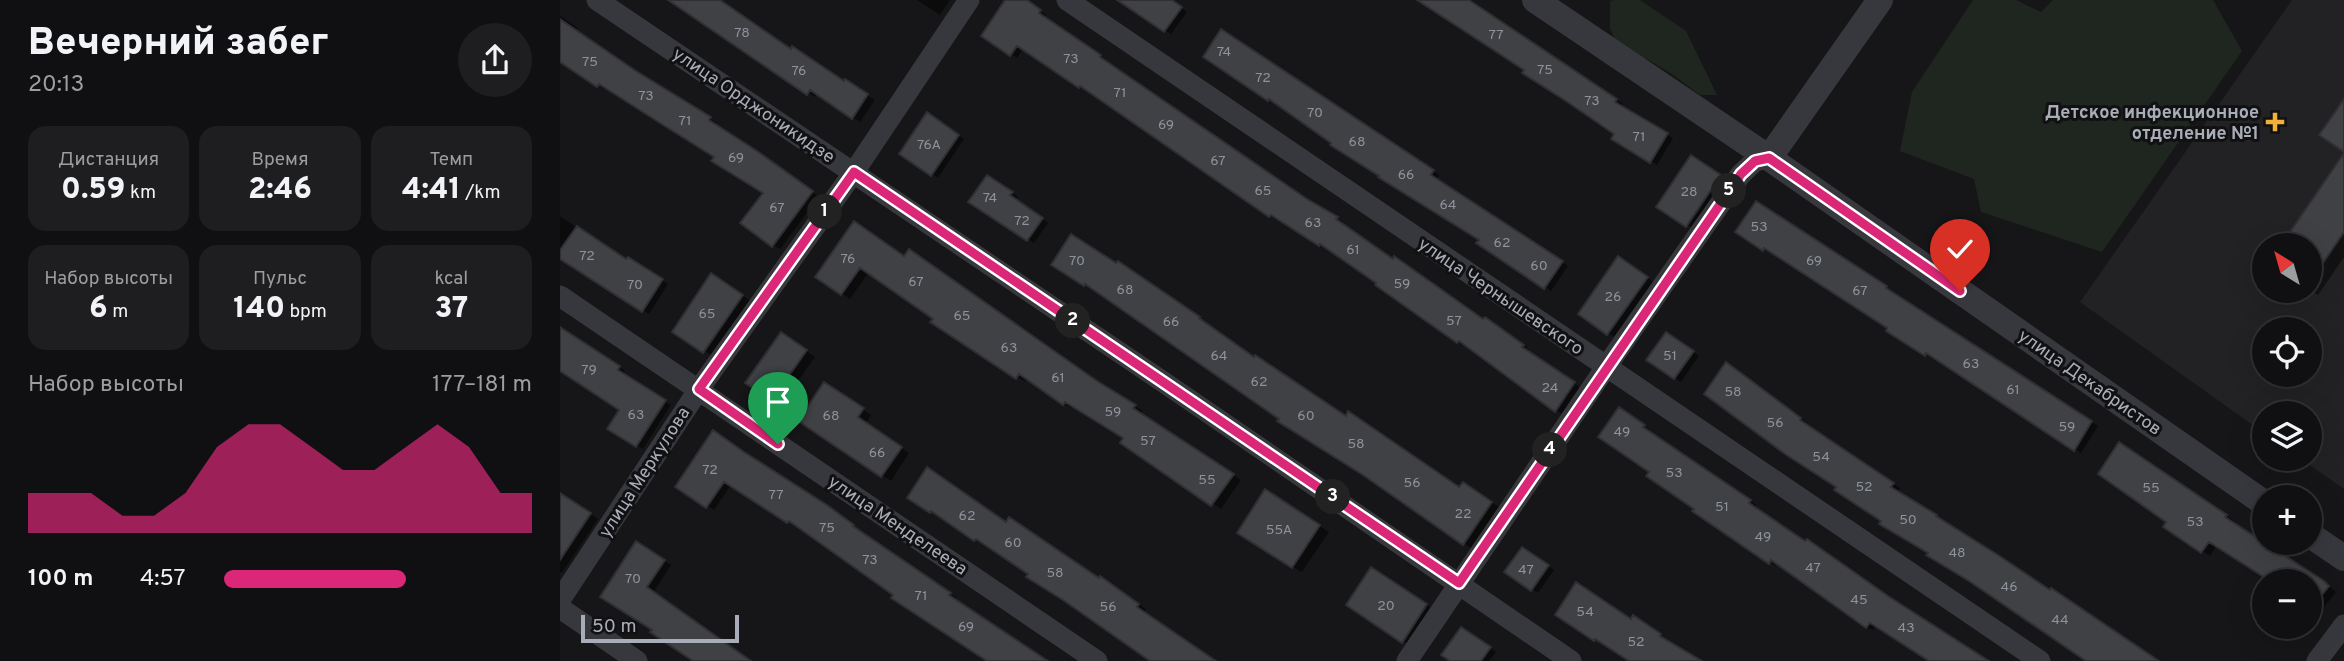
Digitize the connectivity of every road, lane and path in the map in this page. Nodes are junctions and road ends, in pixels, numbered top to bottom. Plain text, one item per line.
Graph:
1 (597, 0) edge
2 (969, 0) edge
3 (1068, 0) edge
4 (1535, 0) edge
5 (1880, 0) edge
6 (1769, 158) junction
7 (854, 172) junction
8 (560, 296) edge
9 (1606, 367) junction
10 (699, 389) junction
11 (2252, 495) edge
12 (2322, 542) edge
13 (2344, 558) edge
14 (1459, 583) junction
15 (560, 600) edge
16 (560, 608) edge
17 (2344, 625) edge
18 (637, 661) edge
19 (1097, 661) edge
20 (1407, 661) edge
21 (1571, 661) edge
22 (2040, 661) edge
23 (2317, 661) edge

1 - 7 street, улица Орджоникидзе
2 - 7 street, улица Меркулова
3 - 9 street, улица Чернышевского
4 - 6 street, улица Декабристов
5 - 6 street
6 - 9 street
6 - 11 street, улица Декабристов
7 - 10 street, улица Меркулова
7 - 14 street, улица Орджоникидзе
8 - 10 street, улица Менделеева
9 - 14 street
9 - 22 street, улица Чернышевского
10 - 15 street, улица Меркулова
10 - 19 street, улица Менделеева
12 - 13 street
14 - 20 street
14 - 21 street, улица Орджоникидзе
16 - 18 street
17 - 23 street

